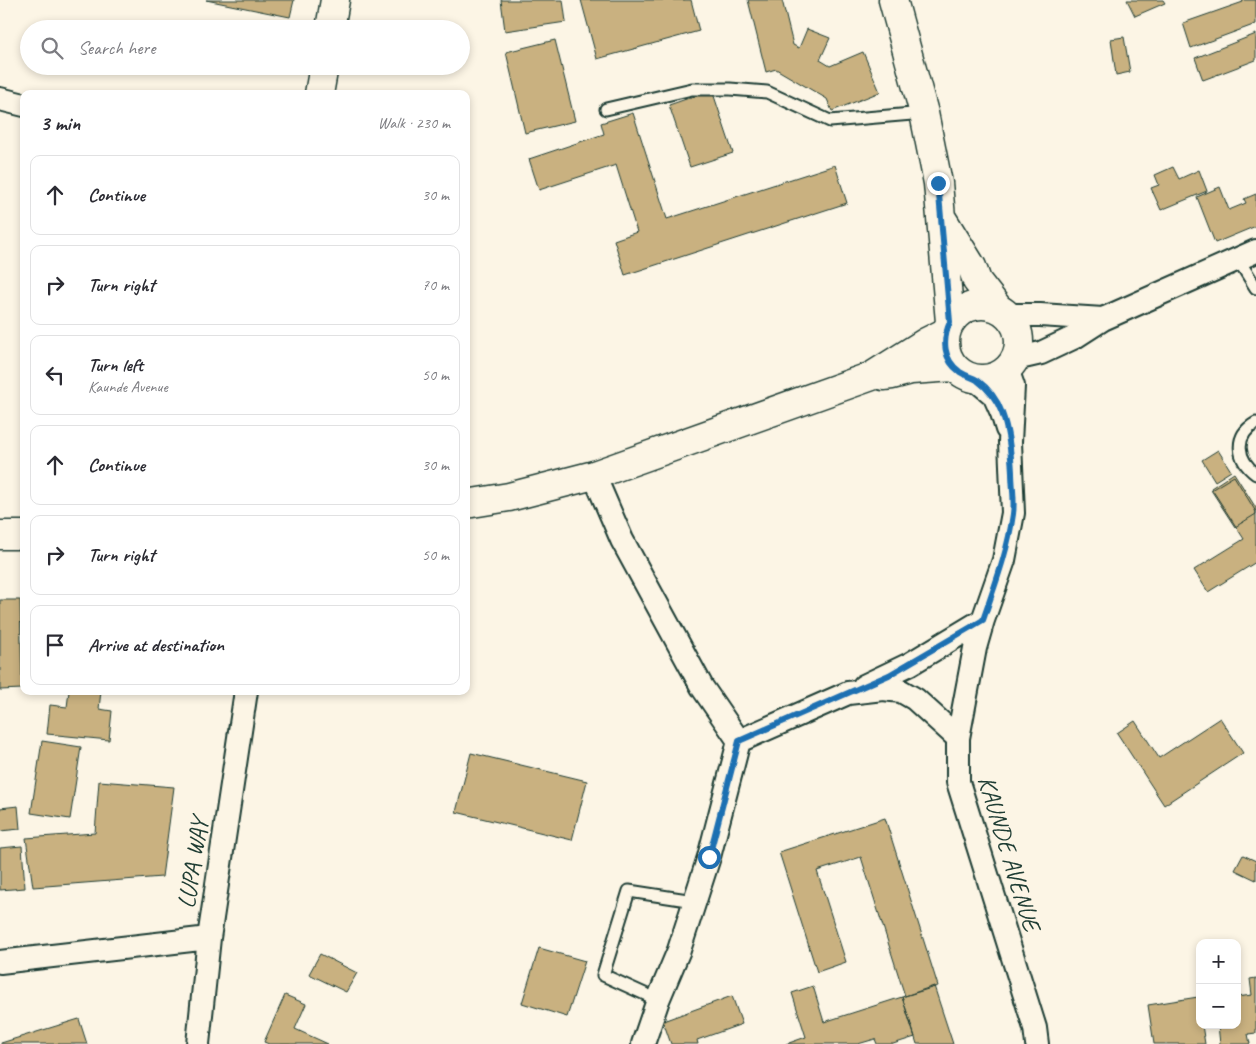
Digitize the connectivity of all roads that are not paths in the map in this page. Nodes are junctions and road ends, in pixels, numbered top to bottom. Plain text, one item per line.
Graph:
1 (335, 0) edge
2 (893, 0) edge
3 (332, 20) edge
4 (322, 75) edge
5 (320, 90) edge
6 (0, 99) edge
7 (20, 104) edge
8 (606, 109) dead end
9 (924, 113) junction
10 (942, 219) junction
11 (1247, 255) edge
12 (1256, 288) edge
13 (1002, 311) junction
14 (1103, 319) junction
15 (948, 327) junction
16 (1011, 364) junction
17 (965, 373) junction
18 (872, 376) junction
19 (1256, 423) edge
20 (1010, 442) junction
21 (1256, 474) edge
22 (594, 475) junction
23 (470, 503) edge
24 (0, 535) edge
25 (20, 535) edge
26 (983, 620) junction
27 (848, 693) junction
28 (245, 695) edge
29 (958, 738) junction
30 (739, 741) junction
31 (694, 901) junction
32 (209, 938) junction
33 (0, 962) edge
34 (658, 1000) junction
35 (198, 1044) edge
36 (642, 1044) edge
37 (1037, 1044) edge

1 - 3 main road
2 - 9 main road
4 - 5 main road
6 - 7 street
8 - 9 lane
9 - 10 main road
10 - 13 main road
10 - 15 main road
11 - 12 lane
11 - 14 street
13 - 14 street
13 - 15 main road
13 - 16 main road
14 - 16 street
15 - 17 main road
15 - 18 main road
16 - 17 main road
16 - 20 street
17 - 18 main road
17 - 20 street
18 - 22 main road
19 - 21 lane
20 - 26 street, KAUNDE AVENUE
22 - 23 main road
22 - 30 street
24 - 25 main road
26 - 27 street
26 - 29 street, KAUNDE AVENUE
27 - 29 street
27 - 30 street
28 - 32 street, LUPA WAY
29 - 37 street, KAUNDE AVENUE
30 - 31 street
31 - 34 street
31 - 34 lane
32 - 33 street
32 - 35 street, LUPA WAY
34 - 36 street

